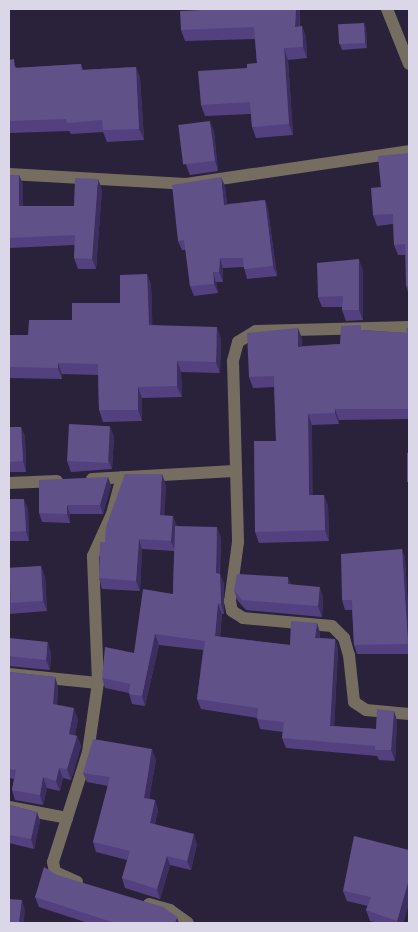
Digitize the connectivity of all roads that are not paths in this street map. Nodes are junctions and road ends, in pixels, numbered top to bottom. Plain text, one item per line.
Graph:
1 (387, 9) edge
2 (409, 64) edge
3 (409, 151) edge
4 (9, 174) edge
5 (409, 327) edge
6 (234, 471) junction
7 (122, 477) junction
8 (9, 483) edge
9 (9, 674) edge
10 (98, 683) junction
11 (409, 714) edge
12 (9, 807) edge
13 (67, 818) junction
14 (90, 886) edge
15 (134, 899) edge
16 (188, 923) edge

1 - 2 street
3 - 4 street
5 - 6 street
6 - 7 street
6 - 11 street
7 - 8 street
7 - 10 street
9 - 10 street
10 - 13 street
12 - 13 street
13 - 14 street
15 - 16 street

